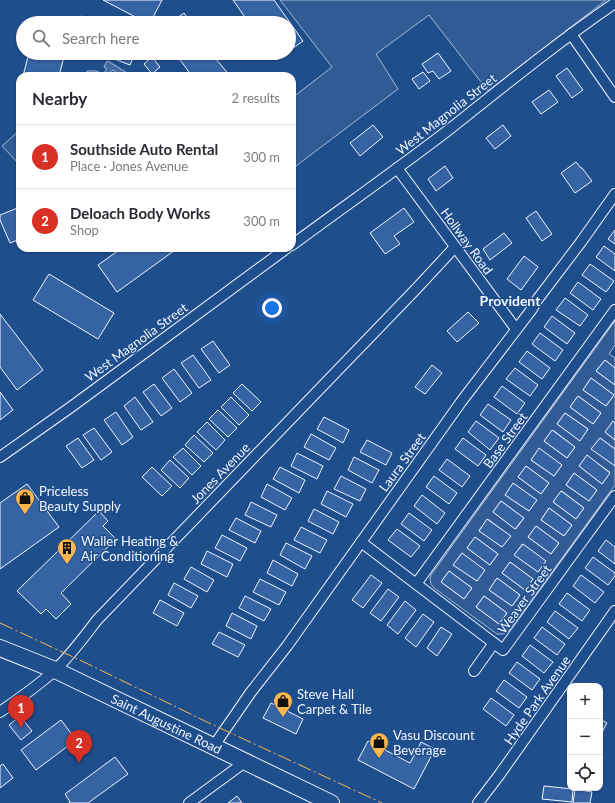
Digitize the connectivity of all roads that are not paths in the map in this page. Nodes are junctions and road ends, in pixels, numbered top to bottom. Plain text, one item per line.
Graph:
1 (615, 3) edge
2 (571, 34) junction
3 (615, 97) edge
4 (398, 168) junction
5 (615, 194) edge
6 (296, 242) edge
7 (455, 247) junction
8 (282, 252) edge
9 (615, 310) edge
10 (516, 329) junction
11 (0, 458) edge
12 (615, 496) edge
13 (360, 542) junction
14 (416, 584) junction
15 (615, 611) edge
16 (494, 643) junction
17 (0, 648) edge
18 (54, 670) junction
19 (474, 671) dead end
20 (0, 712) edge
21 (213, 747) junction
22 (245, 762) junction
23 (189, 803) edge
24 (330, 803) edge
25 (478, 803) edge

1 - 2 street, West Magnolia Street
2 - 3 street
2 - 4 street, West Magnolia Street
4 - 6 street, West Magnolia Street
4 - 7 street, Hollway Road
5 - 10 street, Laura Street
7 - 10 street, Hollway Road
7 - 18 street, Jones Avenue
8 - 11 street, West Magnolia Street
9 - 14 street, Base Street
10 - 13 street, Laura Street
12 - 16 street, Weaver Street
13 - 14 street, Weaver Street
13 - 21 street, Laura Street
14 - 16 street, Weaver Street
15 - 25 street, Hyde Park Avenue
16 - 19 street
17 - 18 main road, Saint Augustine Road
18 - 20 street, Jones Avenue
18 - 21 main road, Saint Augustine Road
21 - 22 main road, Saint Augustine Road
22 - 23 street
22 - 24 main road, Saint Augustine Road

